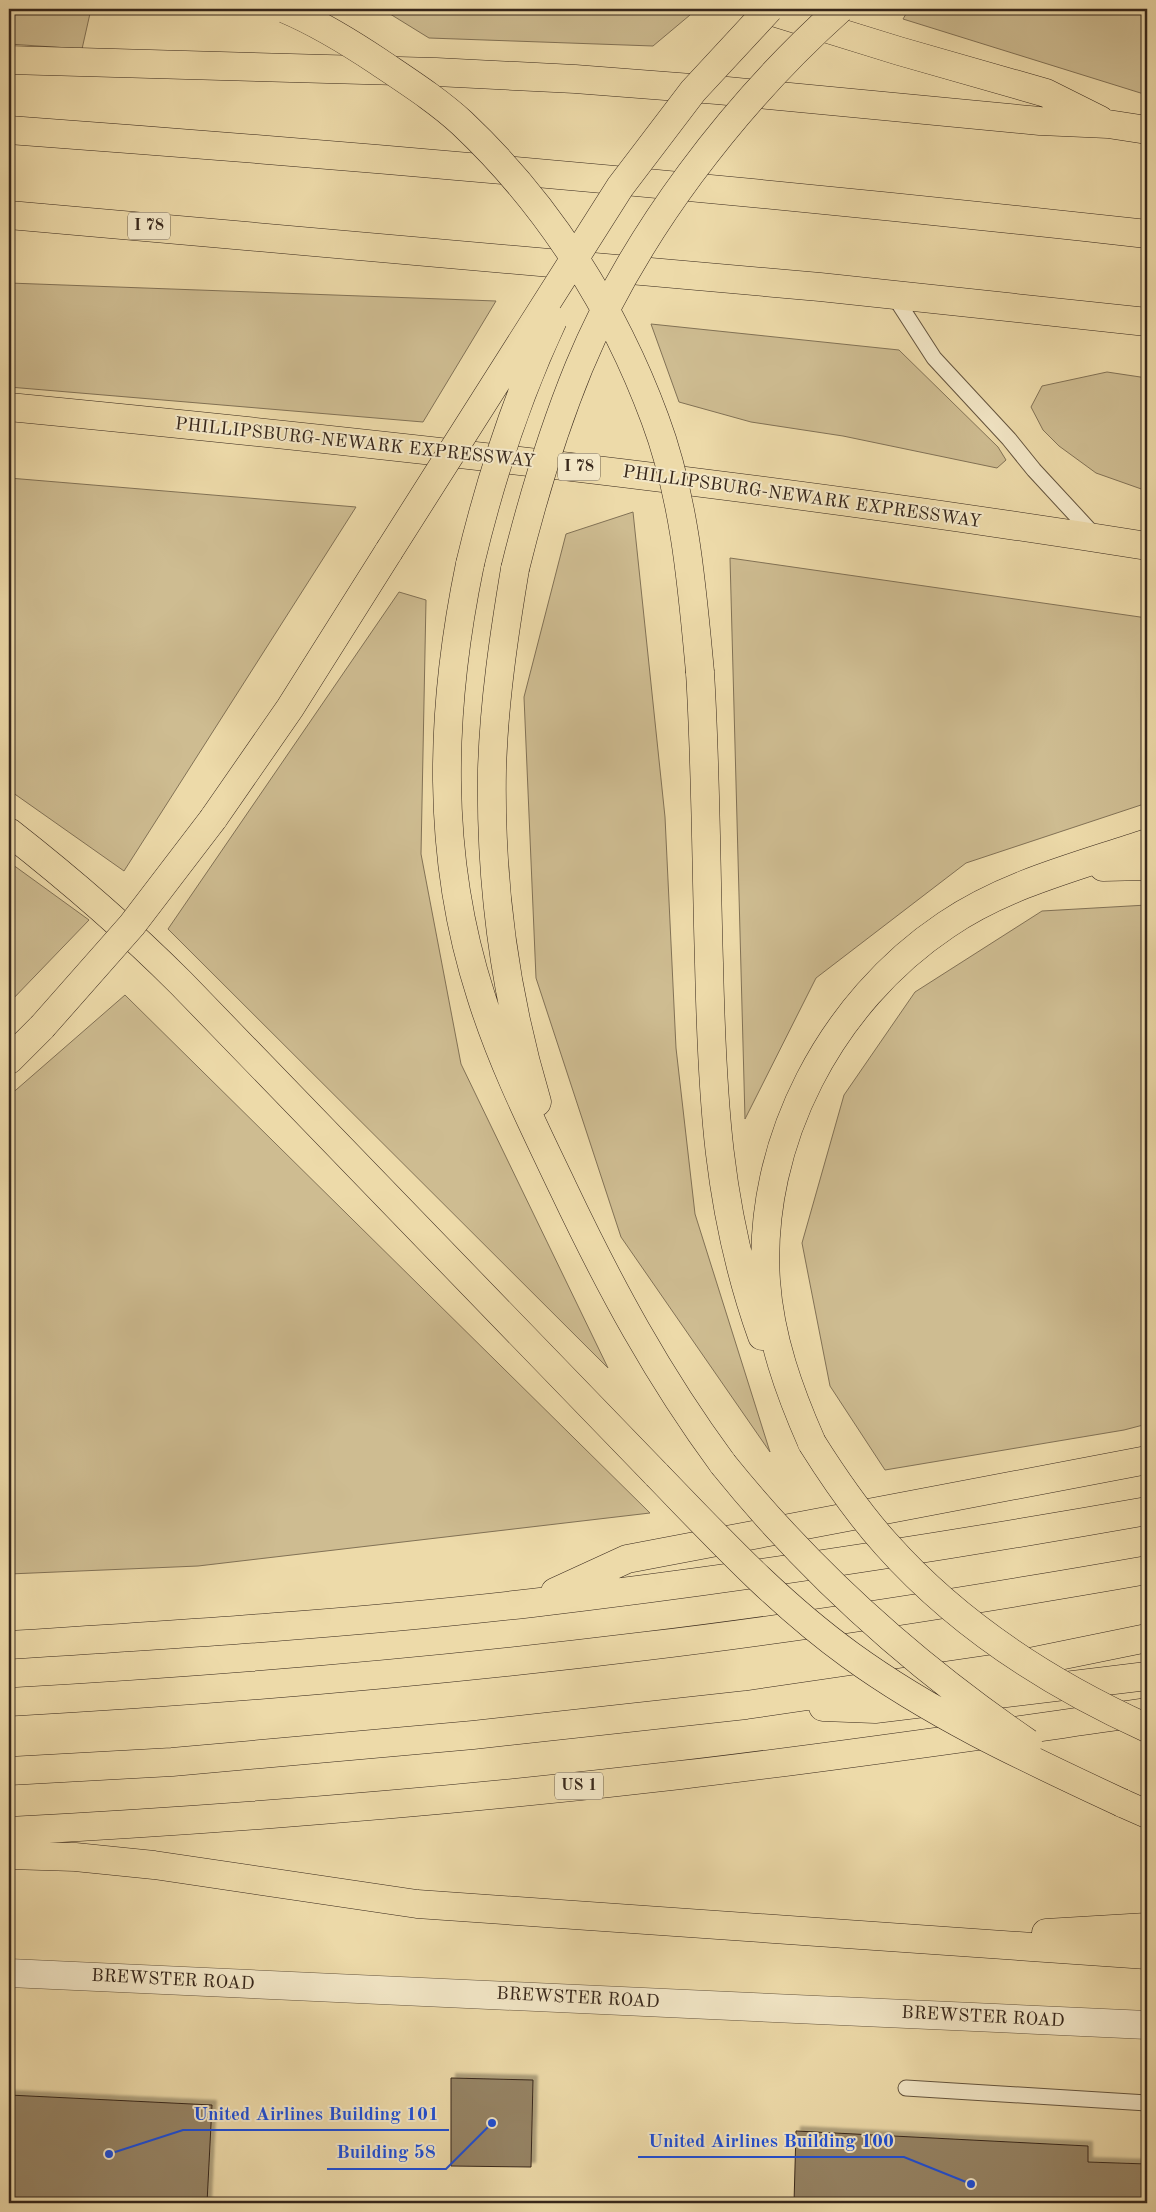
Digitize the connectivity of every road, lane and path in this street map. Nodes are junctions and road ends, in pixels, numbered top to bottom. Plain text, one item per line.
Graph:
1 (285, 9) edge
2 (763, 9) edge
3 (769, 9) edge
4 (840, 9) edge
5 (9, 60) edge
6 (1108, 124) junction
7 (9, 130) edge
8 (1147, 130) edge
9 (620, 187) junction
10 (9, 215) edge
11 (9, 227) edge
12 (1147, 234) edge
13 (290, 238) junction
14 (894, 296) junction
15 (1147, 322) edge
16 (9, 407) edge
17 (1097, 538) junction
18 (1147, 546) edge
19 (9, 832) edge
20 (1147, 843) edge
21 (1147, 866) edge
22 (1062, 871) junction
23 (9, 1060) edge
24 (586, 1235) junction
25 (812, 1443) junction
26 (1147, 1460) edge
27 (1147, 1511) edge
28 (1147, 1570) edge
29 (532, 1603) junction
30 (1147, 1638) edge
31 (9, 1645) edge
32 (1147, 1676) edge
33 (9, 1702) edge
34 (746, 1705) junction
35 (1147, 1712) edge
36 (1147, 1728) edge
37 (9, 1771) edge
38 (1122, 1803) junction
39 (1147, 1814) edge
40 (9, 1831) edge
41 (9, 1855) edge
42 (1147, 1927) edge
43 (884, 1937) junction
44 (1147, 1954) edge
45 (9, 1973) edge
46 (1147, 2025) edge
47 (906, 2088) dead end
48 (1147, 2103) edge

1 - 25 highway, bridge
2 - 6 highway
3 - 9 highway, bridge
4 - 24 highway, bridge
5 - 6 highway
6 - 8 highway
7 - 12 highway
9 - 23 highway, bridge
9 - 24 highway, bridge
10 - 13 highway, I 78
11 - 13 highway
13 - 14 highway, I 78
14 - 15 highway, I 78
14 - 17 lane
16 - 17 highway, PHILLIPSBURG-NEWARK EXPRESSWAY / I 78
17 - 18 highway, PHILLIPSBURG-NEWARK EXPRESSWAY / I 78
19 - 38 highway, bridge
20 - 22 highway
21 - 22 highway
22 - 25 highway
24 - 38 highway, bridge
25 - 36 highway, bridge
26 - 29 highway
27 - 29 highway
28 - 33 highway
29 - 31 highway
30 - 34 highway
32 - 34 highway
34 - 37 highway
35 - 40 highway, US 1
38 - 39 highway
41 - 43 highway
42 - 43 highway
43 - 44 highway
45 - 46 street, BREWSTER ROAD
47 - 48 lane

